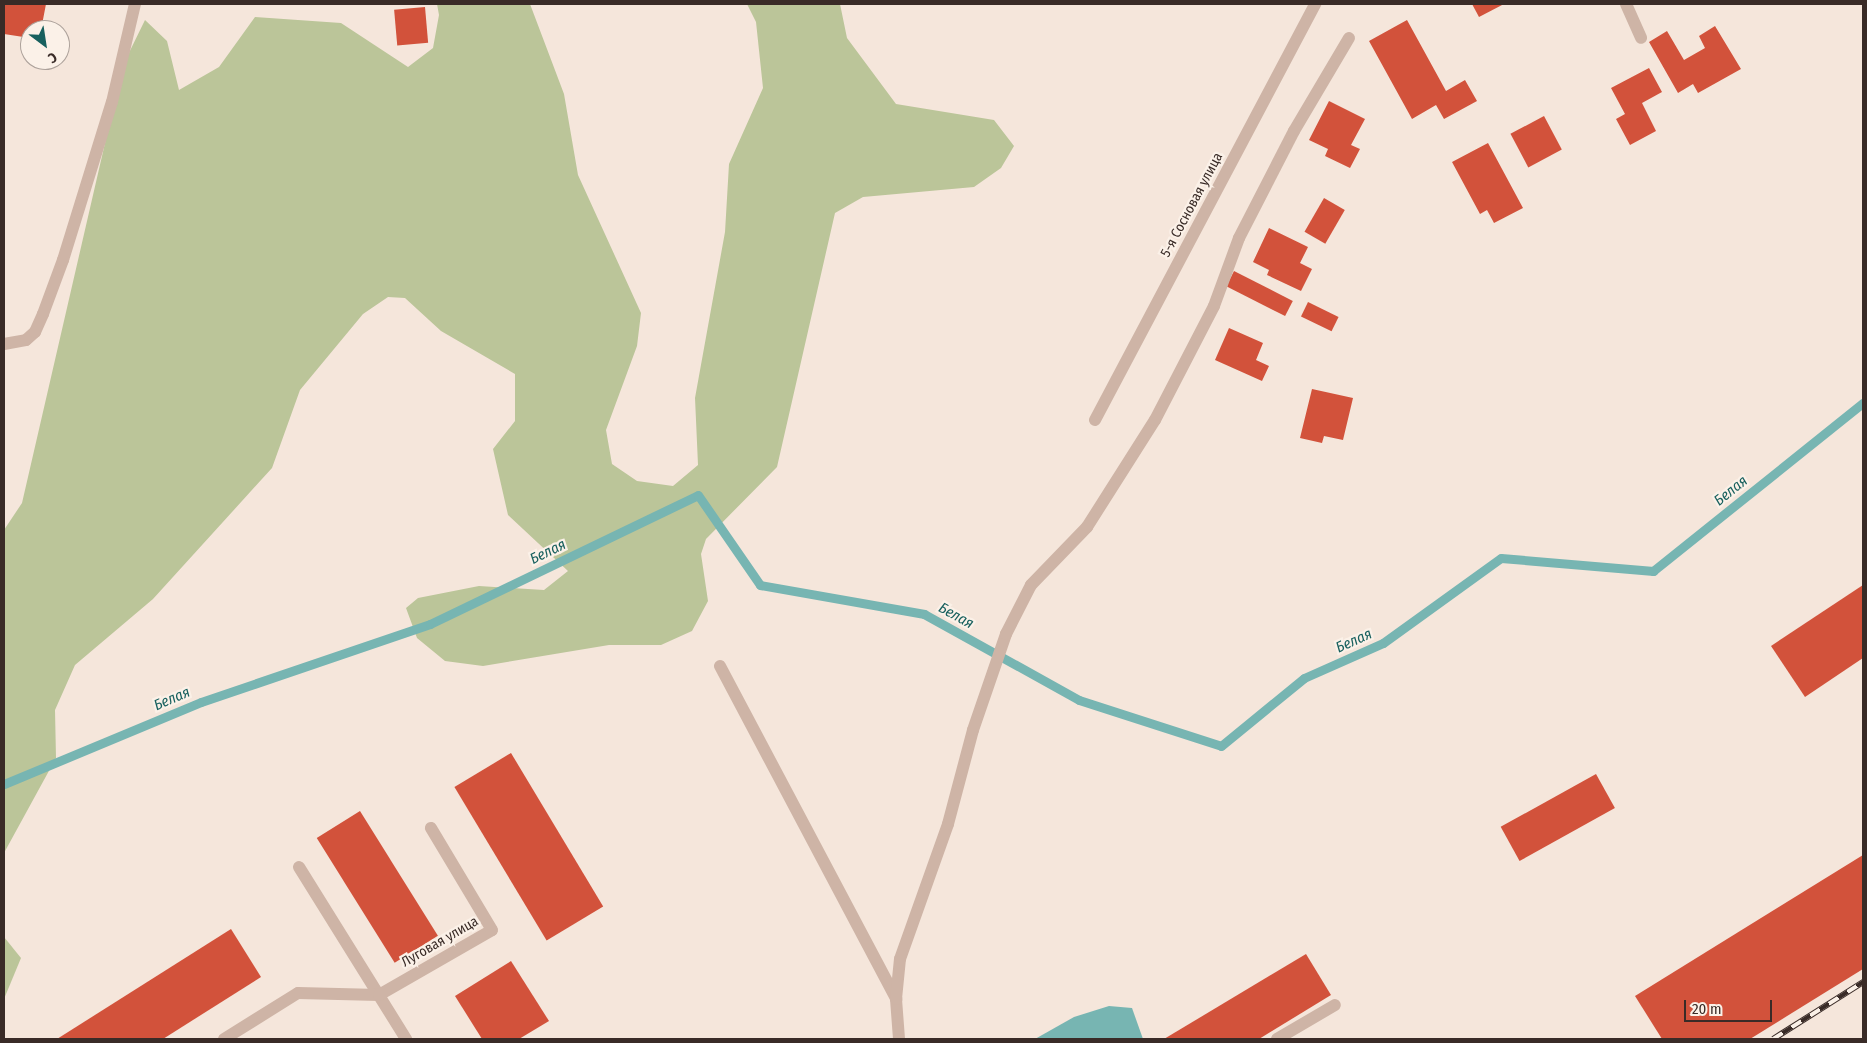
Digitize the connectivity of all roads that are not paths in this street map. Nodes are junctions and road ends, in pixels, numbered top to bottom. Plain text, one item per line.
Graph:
1 (134, 4) edge
2 (1316, 4) edge
3 (1626, 4) edge
4 (1349, 38) dead end
5 (1642, 38) dead end
6 (4, 344) edge
7 (1095, 420) dead end
8 (720, 666) dead end
9 (431, 828) dead end
10 (299, 867) dead end
11 (379, 995) junction
12 (896, 999) junction
13 (1335, 1005) dead end
14 (224, 1039) edge
15 (406, 1039) edge
16 (899, 1039) edge
17 (1277, 1039) edge

1 - 6 street
2 - 7 street, 5-я Сосновая улица
3 - 5 street
4 - 12 street
8 - 12 street
9 - 11 street, Луговая улица
10 - 11 street
11 - 14 street
11 - 15 street
12 - 16 street
13 - 17 street

